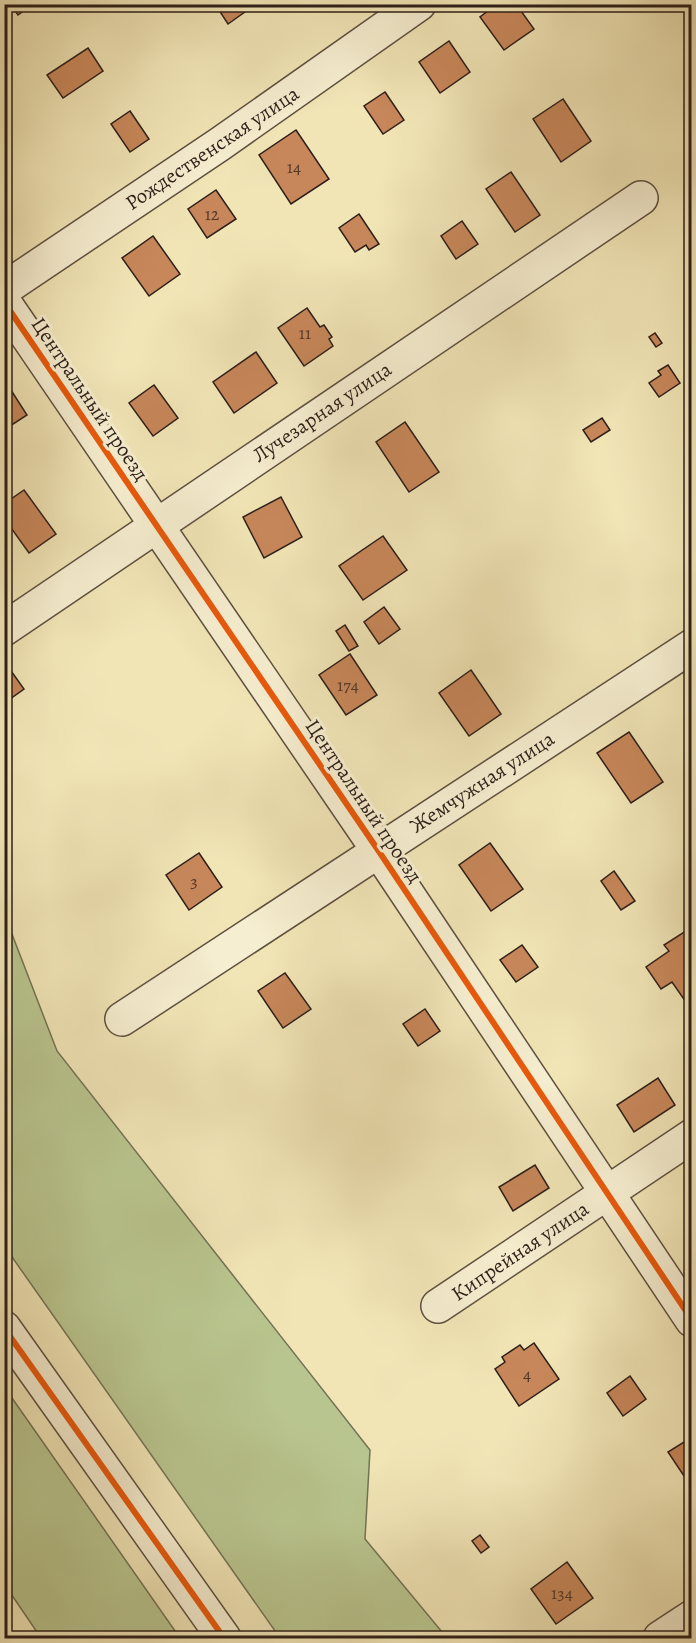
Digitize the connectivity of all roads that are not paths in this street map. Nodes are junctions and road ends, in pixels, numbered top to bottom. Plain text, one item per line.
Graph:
1 (419, 4) edge
2 (641, 198) dead end
3 (4, 289) edge
4 (4, 302) edge
5 (154, 525) junction
6 (4, 629) edge
7 (692, 646) edge
8 (378, 850) junction
9 (122, 1018) dead end
10 (692, 1136) edge
11 (606, 1194) junction
12 (438, 1306) dead end
13 (692, 1320) edge
14 (4, 1328) edge
15 (692, 1617) edge
16 (224, 1638) edge
17 (660, 1638) edge

1 - 3 street, Рождественская улица
2 - 5 street, Лучезарная улица
4 - 5 street, Центральный проезд
5 - 6 street, Лучезарная улица
5 - 8 street, Центральный проезд
7 - 8 street, Жемчужная улица
8 - 9 street, Жемчужная улица
8 - 11 street, Центральный проезд
10 - 11 street, Кипрейная улица
11 - 12 street, Кипрейная улица
11 - 13 street, Центральный проезд
14 - 16 street
15 - 17 street

